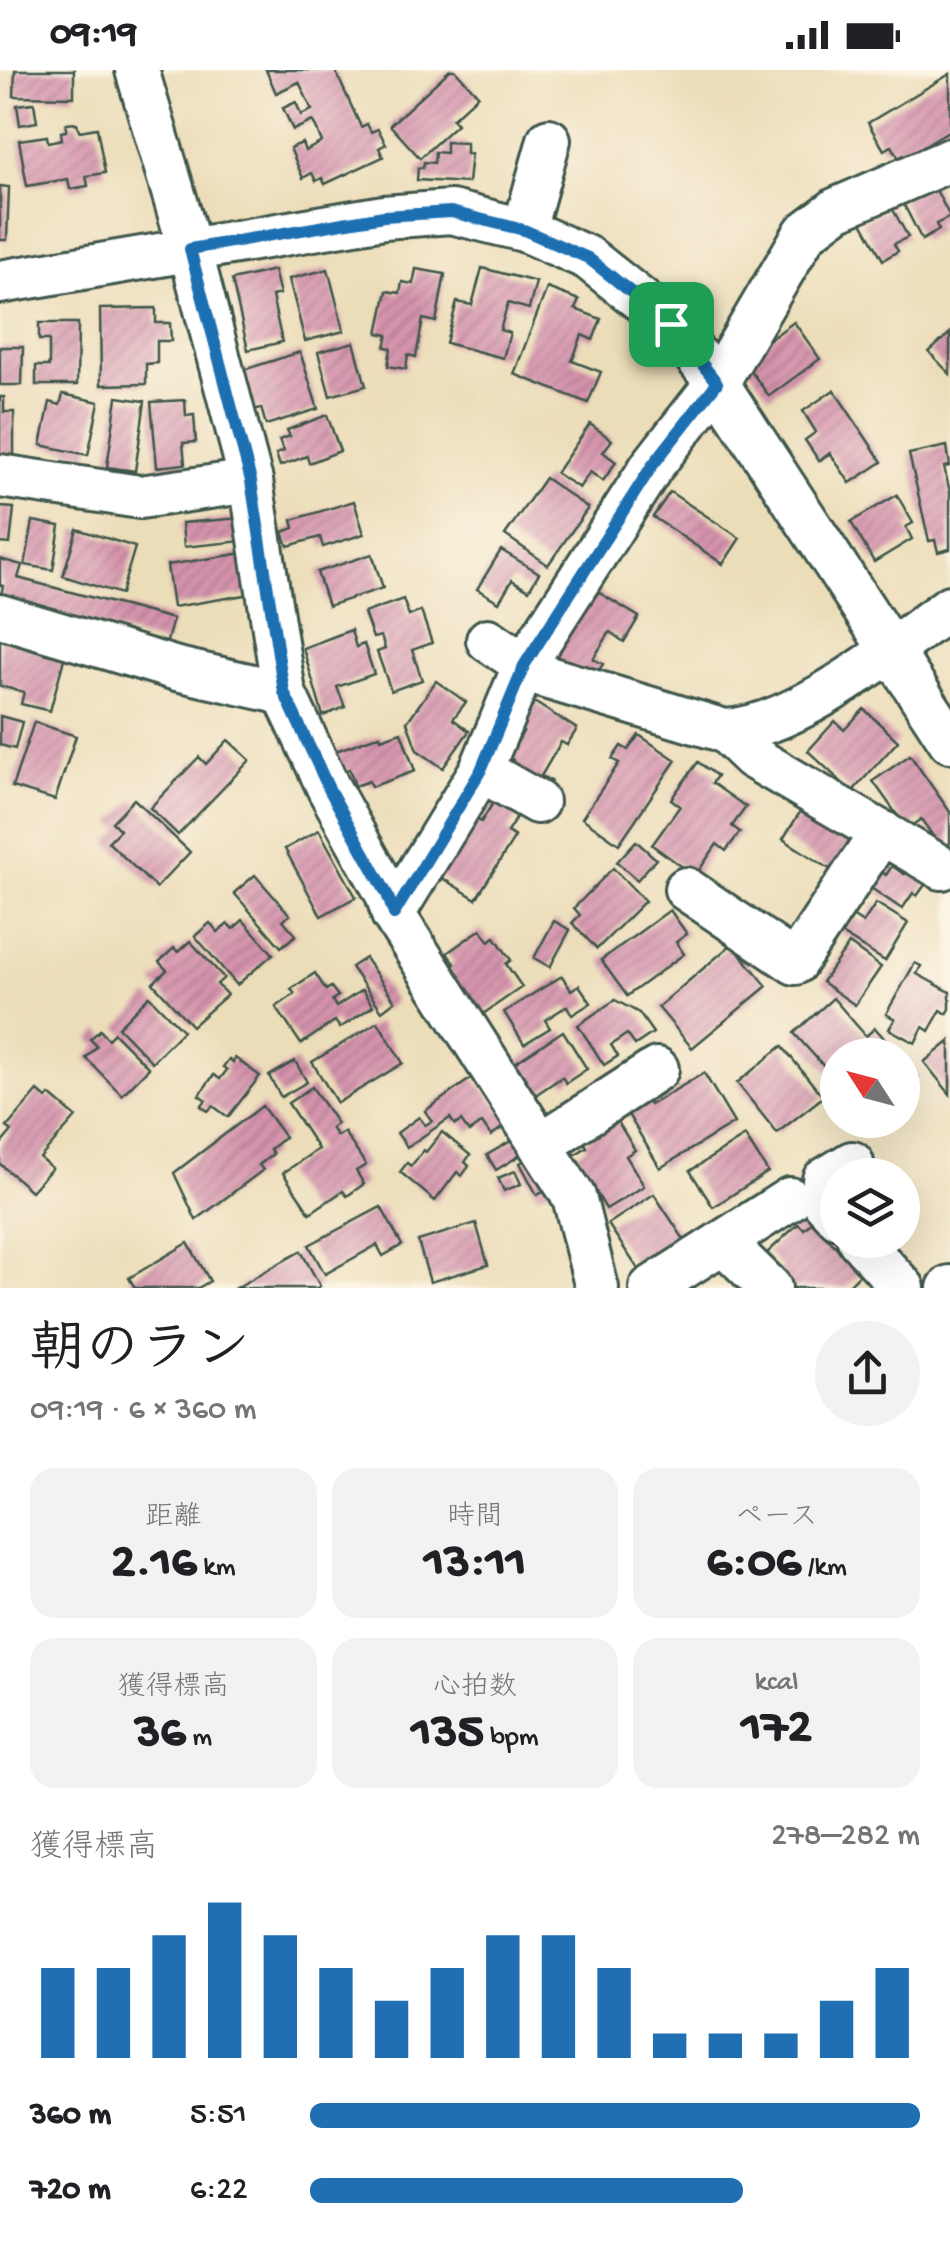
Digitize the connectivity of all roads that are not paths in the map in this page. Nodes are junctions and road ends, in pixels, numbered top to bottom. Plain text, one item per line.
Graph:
1 (137, 70) edge
2 (549, 140) dead end
3 (950, 160) edge
4 (524, 230) junction
5 (190, 249) junction
6 (0, 282) edge
7 (717, 383) junction
8 (0, 476) edge
9 (253, 501) junction
10 (950, 607) edge
11 (0, 616) edge
12 (488, 640) dead end
13 (892, 649) junction
14 (525, 664) junction
15 (284, 692) junction
16 (725, 731) junction
17 (950, 742) edge
18 (481, 770) junction
19 (537, 802) dead end
20 (882, 832) junction
21 (942, 868) dead end
22 (686, 890) dead end
23 (394, 914) junction
24 (657, 1069) dead end
25 (540, 1144) junction
26 (790, 1199) dead end
27 (723, 1242) junction
28 (876, 1258) edge
29 (597, 1288) edge
30 (651, 1288) edge
31 (770, 1288) edge
32 (903, 1288) edge

1 - 5 street
2 - 4 street
3 - 7 street
4 - 5 street
4 - 7 street
5 - 6 street
5 - 9 street
7 - 13 street
7 - 14 street
8 - 9 street
9 - 15 street
10 - 13 street
11 - 15 street
12 - 14 street
13 - 16 street
13 - 17 street
14 - 16 street
14 - 18 street
15 - 23 street
16 - 20 street
18 - 19 street
18 - 23 street
20 - 21 street
20 - 22 street
23 - 25 street
24 - 25 street
25 - 29 street
26 - 27 street
27 - 30 street
27 - 31 street
28 - 32 street

